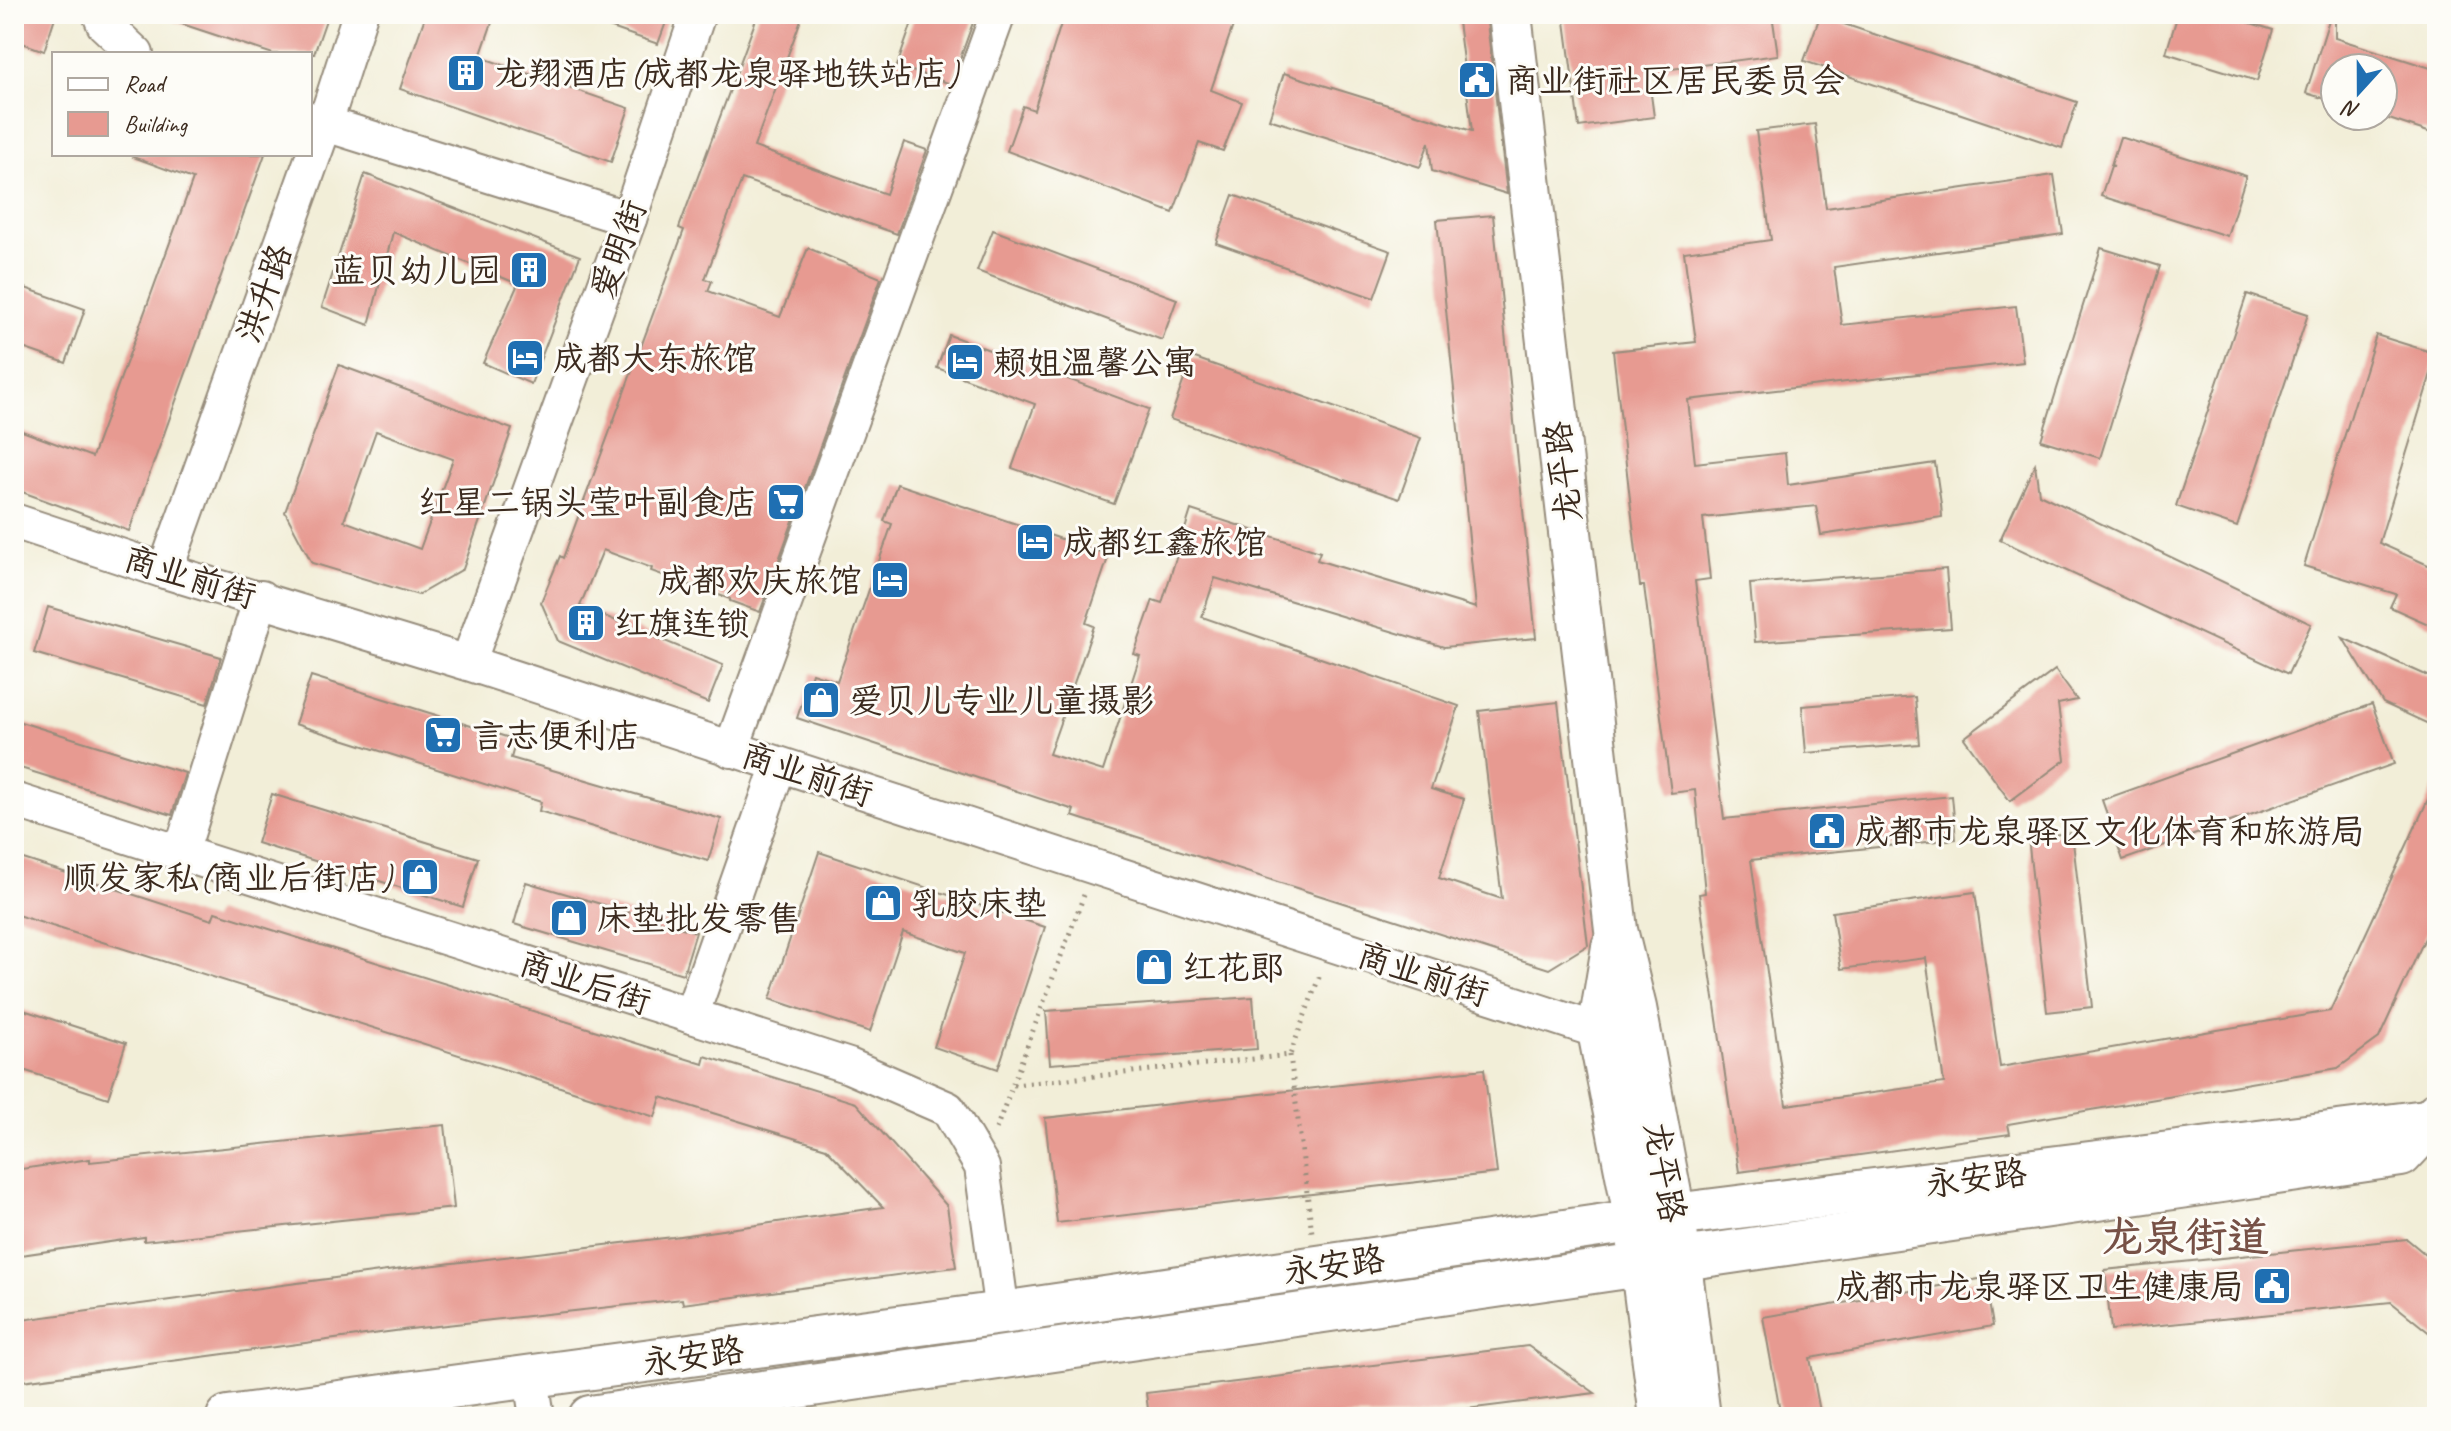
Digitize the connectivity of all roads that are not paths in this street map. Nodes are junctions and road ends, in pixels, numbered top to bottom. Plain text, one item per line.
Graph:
1 (100, 14) edge
2 (360, 14) edge
3 (698, 14) edge
4 (998, 14) edge
5 (1510, 14) edge
6 (134, 52) edge
7 (317, 121) edge
8 (305, 156) edge
9 (629, 219) junction
10 (14, 521) edge
11 (165, 571) junction
12 (261, 598) junction
13 (468, 663) junction
14 (731, 750) junction
15 (779, 765) junction
16 (14, 800) edge
17 (181, 853) junction
18 (1616, 930) junction
19 (691, 1016) junction
20 (1599, 1031) junction
21 (2436, 1119) edge
22 (1655, 1218) junction
23 (1660, 1262) junction
24 (1002, 1313) junction
25 (534, 1397) edge
26 (228, 1417) edge
27 (590, 1417) edge
28 (1661, 1417) edge
29 (1699, 1417) edge

1 - 6 street
2 - 7 street, 洪升路
3 - 9 street, 爱明街
4 - 14 street
5 - 18 street, 龙平路
7 - 9 street
8 - 11 street, 洪升路
9 - 13 street, 爱明街
10 - 11 street, 商业前街
11 - 12 street, 商业前街
12 - 13 street, 商业前街
12 - 17 street
13 - 14 street, 商业前街
14 - 15 street, 商业前街
15 - 19 street
15 - 20 street, 商业前街
16 - 17 street, 商业后街
17 - 19 street, 商业后街
18 - 20 street, 龙平路
18 - 22 street, 龙平路
19 - 24 street, 商业后街
20 - 22 street, 龙平路
21 - 22 street, 永安路
21 - 23 street
22 - 23 street, 龙平路
22 - 24 street, 永安路
23 - 27 street
23 - 28 street, 龙平路
23 - 29 street, 龙平路
24 - 25 street, 永安路
25 - 26 street, 永安路

